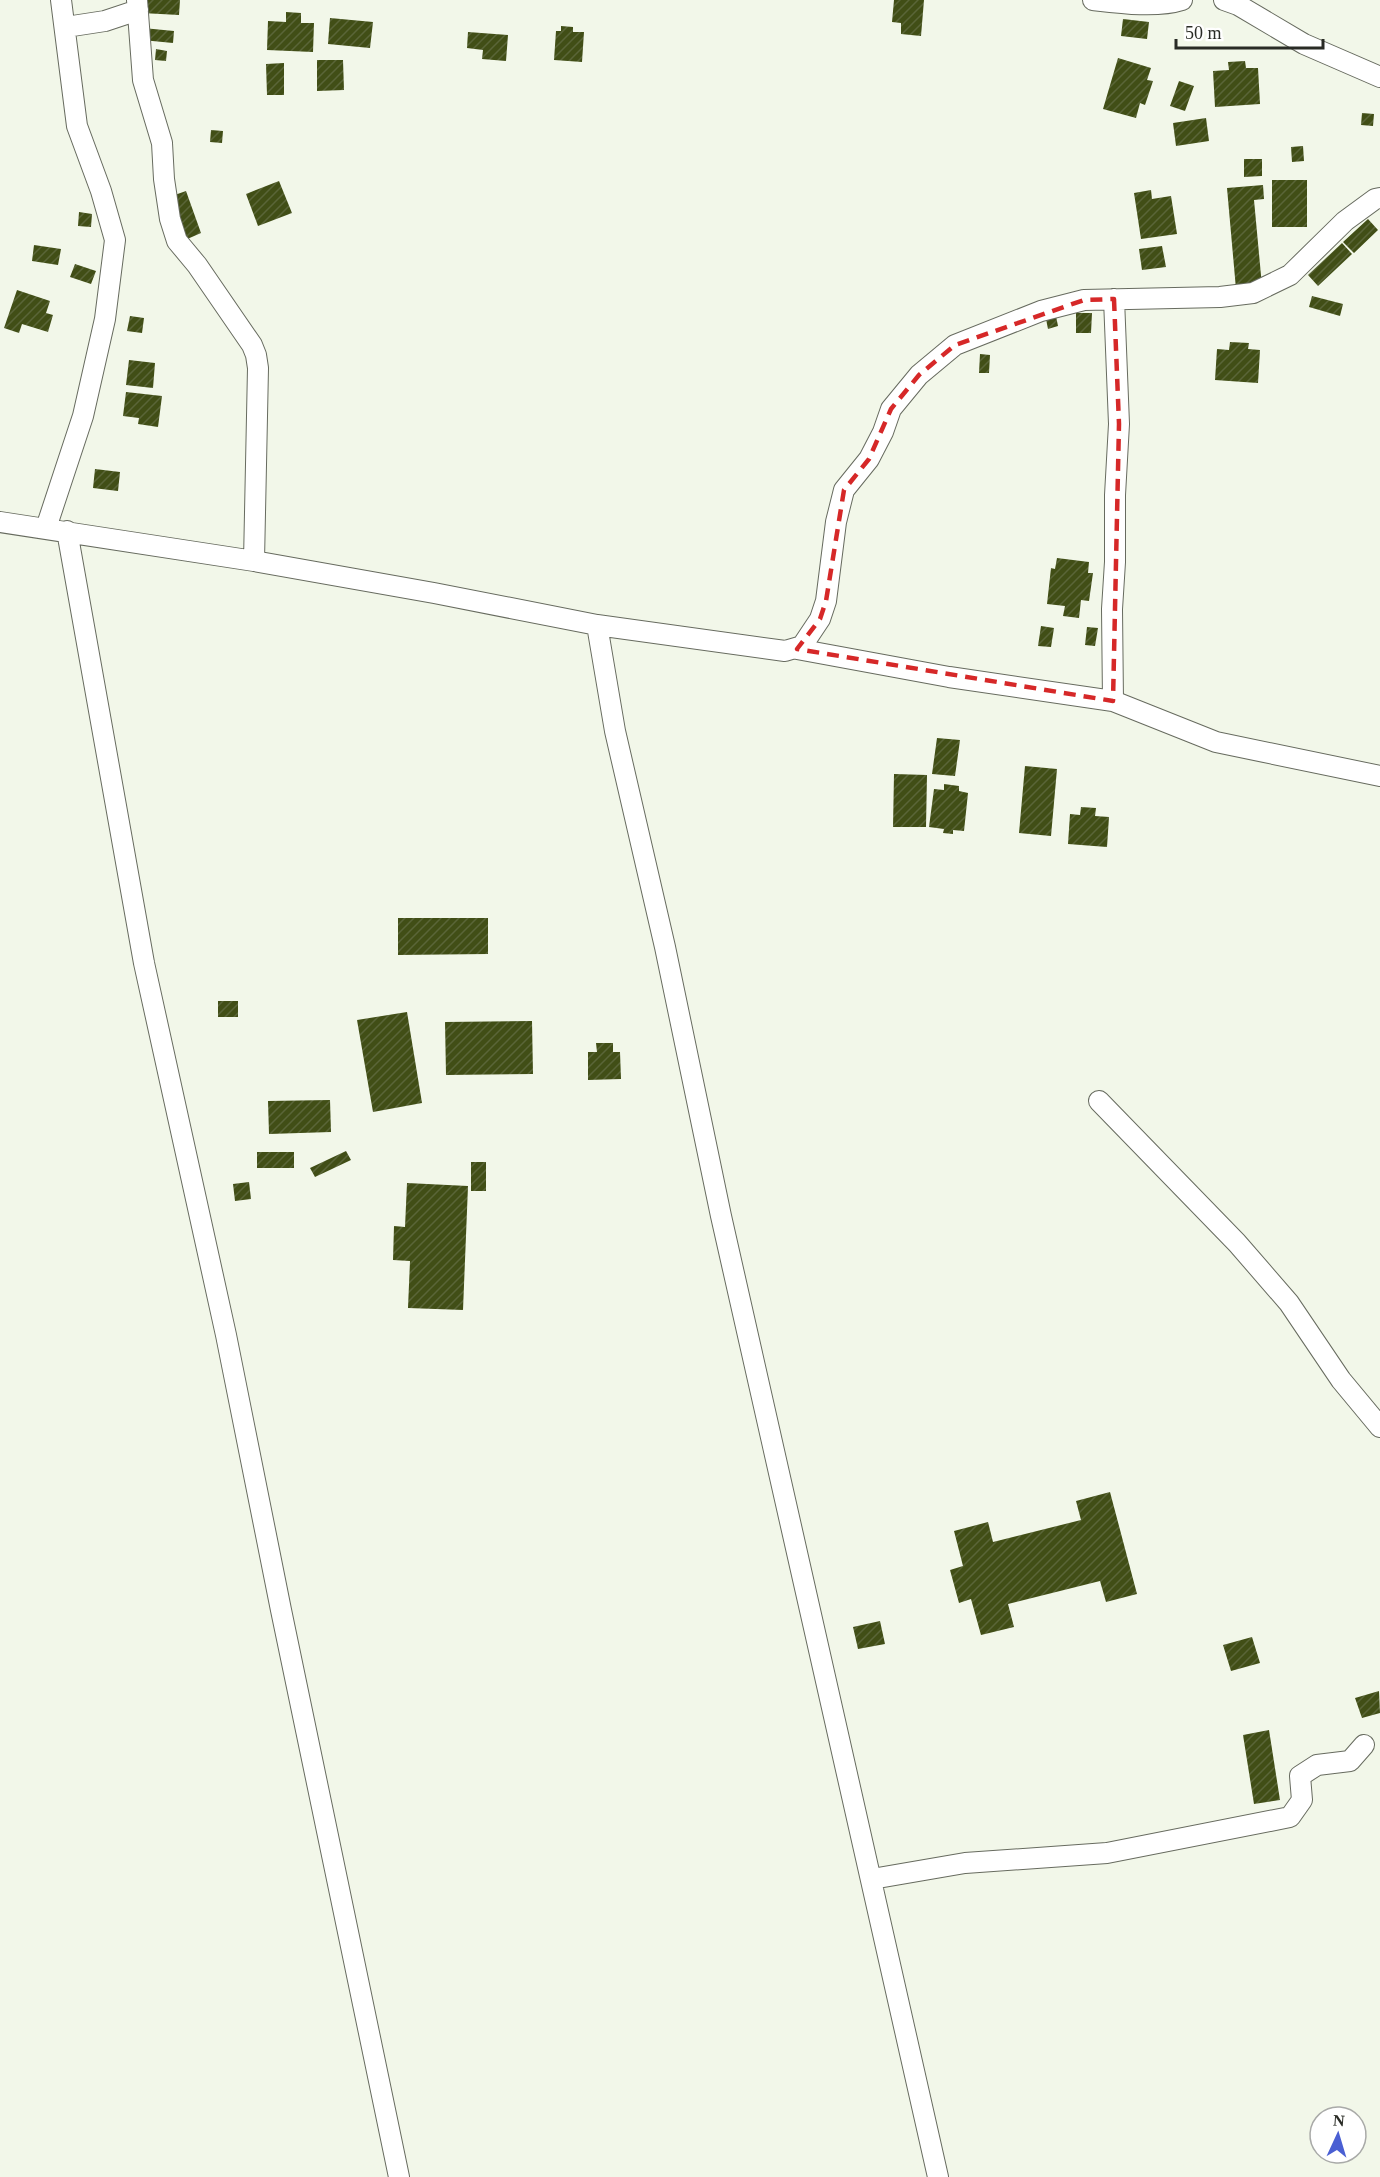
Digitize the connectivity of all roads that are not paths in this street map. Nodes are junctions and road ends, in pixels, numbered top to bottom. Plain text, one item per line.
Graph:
1 (61, 0) edge
2 (1093, 0) edge
3 (1182, 0) edge
4 (1233, 2) edge
5 (137, 5) edge
6 (66, 27) junction
7 (1380, 77) edge
8 (1380, 198) edge
9 (1114, 299) junction
10 (0, 522) edge
11 (46, 528) junction
12 (67, 531) junction
13 (254, 561) junction
14 (597, 625) junction
15 (797, 649) junction
16 (1113, 701) junction
17 (1380, 776) edge
18 (1099, 1101) dead end
19 (1380, 1427) edge
20 (1364, 1745) dead end
21 (872, 1879) junction
22 (399, 2177) edge
23 (938, 2177) edge

1 - 6 street
2 - 3 street
4 - 7 street
5 - 6 street
5 - 13 street
6 - 11 street
8 - 9 street
9 - 15 street
9 - 16 street
10 - 11 street
11 - 12 street
12 - 13 street
12 - 22 street
13 - 14 street
14 - 15 street
14 - 21 street
15 - 16 street
16 - 17 street
18 - 19 street
20 - 21 street
21 - 23 street

